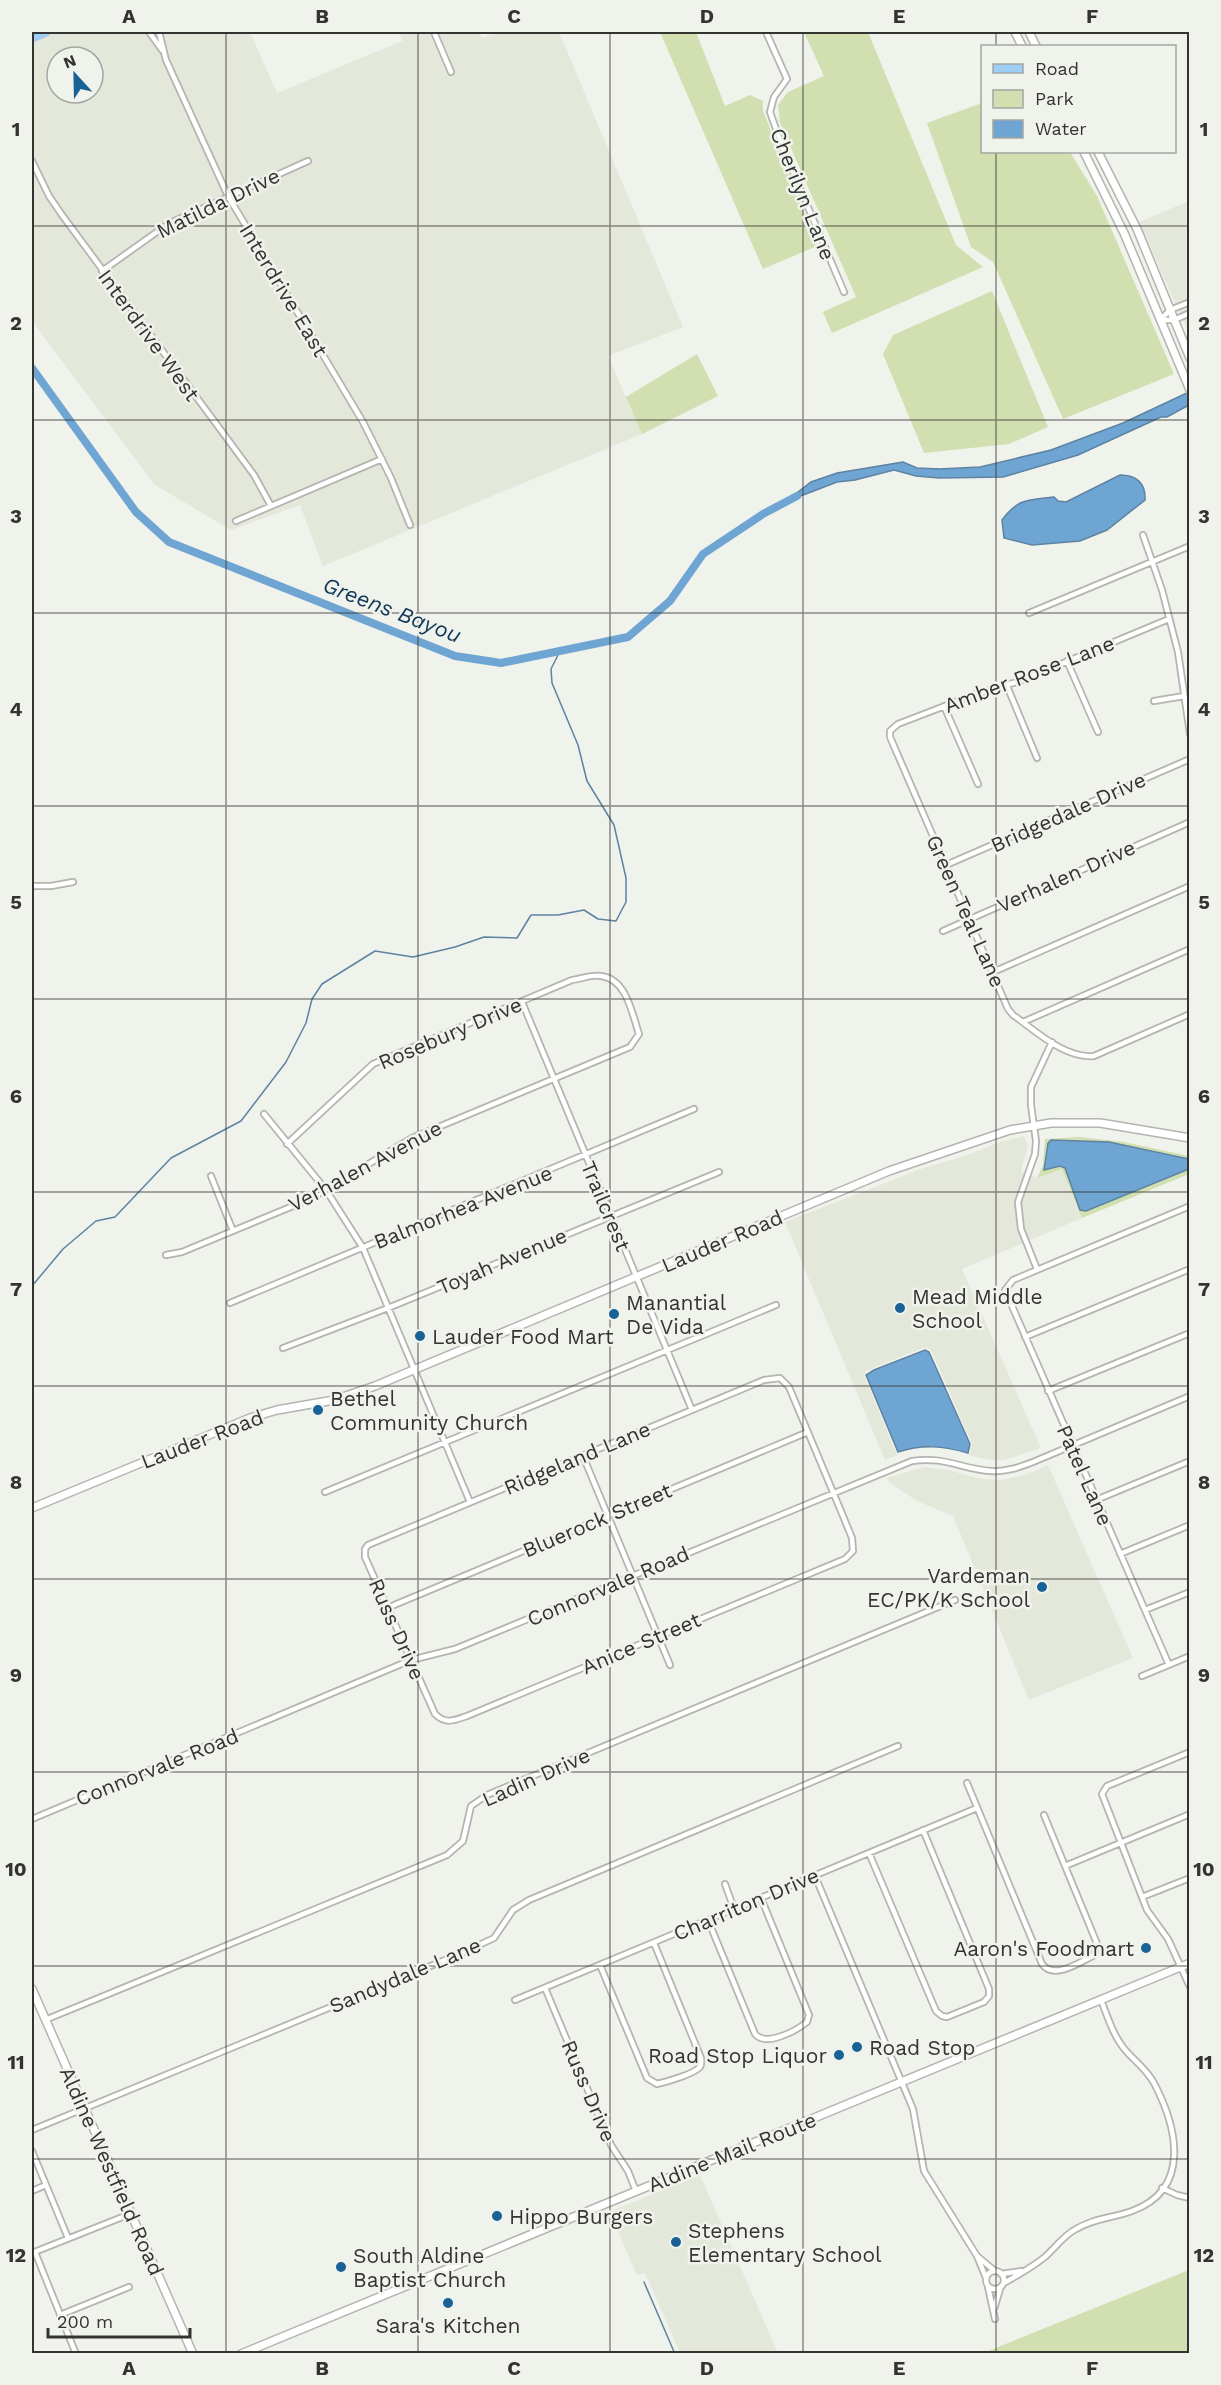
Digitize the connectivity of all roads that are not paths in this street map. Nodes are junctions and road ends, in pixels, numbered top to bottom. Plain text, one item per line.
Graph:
1 (46, 32) edge
2 (149, 32) edge
3 (159, 32) edge
4 (434, 32) edge
5 (766, 32) edge
6 (32, 38) edge
7 (164, 52) junction
8 (451, 72) dead end
9 (1084, 153) edge
10 (1098, 153) edge
11 (32, 161) edge
12 (308, 161) dead end
13 (228, 196) junction
14 (102, 271) junction
15 (844, 292) dead end
16 (1190, 302) edge
17 (1170, 310) junction
18 (1190, 313) edge
19 (1160, 320) junction
20 (1174, 320) junction
21 (1190, 358) edge
22 (1190, 390) edge
23 (382, 459) junction
24 (271, 506) junction
25 (236, 521) dead end
26 (410, 525) dead end
27 (1143, 535) dead end
28 (1190, 546) edge
29 (1153, 561) junction
30 (1029, 613) dead end
31 (1169, 619) junction
32 (1067, 661) junction
33 (1007, 686) junction
34 (1184, 696) junction
35 (1154, 700) dead end
36 (944, 706) junction
37 (891, 731) joint
38 (1098, 732) dead end
39 (1190, 734) edge
40 (1037, 758) dead end
41 (1190, 759) edge
42 (978, 784) dead end
43 (1190, 822) edge
44 (946, 865) junction
45 (73, 882) dead end
46 (32, 886) edge
47 (1190, 886) edge
48 (969, 919) junction
49 (943, 931) dead end
50 (1190, 949) edge
51 (993, 972) junction
52 (522, 1002) junction
53 (1190, 1014) edge
54 (1023, 1022) junction
55 (1052, 1042) junction
56 (630, 1047) joint
57 (554, 1080) junction
58 (694, 1109) dead end
59 (264, 1114) dead end
60 (1034, 1125) junction
61 (1190, 1138) edge
62 (287, 1144) junction
63 (585, 1156) junction
64 (719, 1172) dead end
65 (211, 1176) dead end
66 (326, 1190) junction
67 (1190, 1206) edge
68 (610, 1215) junction
69 (233, 1231) junction
70 (363, 1248) junction
71 (166, 1255) dead end
72 (1037, 1269) junction
73 (1190, 1269) edge
74 (636, 1278) junction
75 (230, 1303) dead end
76 (776, 1305) dead end
77 (388, 1308) junction
78 (1190, 1333) edge
79 (1024, 1337) junction
80 (283, 1348) dead end
81 (667, 1350) junction
82 (413, 1370) junction
83 (1048, 1391) junction
84 (1190, 1396) edge
85 (692, 1410) junction
86 (808, 1432) junction
87 (445, 1441) junction
88 (1072, 1446) junction
89 (583, 1455) junction
90 (1190, 1461) edge
91 (326, 1492) dead end
92 (833, 1493) junction
93 (1096, 1500) junction
94 (470, 1502) junction
95 (32, 1508) edge
96 (608, 1516) junction
97 (1190, 1525) edge
98 (365, 1549) joint
99 (1120, 1554) junction
100 (633, 1576) junction
101 (1190, 1592) edge
102 (955, 1600) dead end
103 (387, 1608) junction
104 (1145, 1610) junction
105 (658, 1636) junction
106 (1190, 1656) edge
107 (411, 1660) junction
108 (670, 1665) dead end
109 (1169, 1665) junction
110 (1142, 1676) dead end
111 (432, 1709) joint
112 (898, 1746) dead end
113 (1190, 1752) edge
114 (967, 1783) dead end
115 (977, 1808) junction
116 (1190, 1814) edge
117 (1044, 1815) dead end
118 (32, 1819) edge
119 (923, 1830) junction
120 (1120, 1843) junction
121 (869, 1853) junction
122 (1065, 1866) junction
123 (815, 1876) junction
124 (1190, 1878) edge
125 (725, 1884) dead end
126 (761, 1898) junction
127 (1142, 1898) junction
128 (734, 1909) junction
129 (708, 1920) junction
130 (654, 1943) junction
131 (1190, 1963) edge
132 (600, 1965) junction
133 (1181, 1967) junction
134 (1190, 1987) edge
135 (545, 1988) junction
136 (32, 1989) edge
137 (1101, 2000) junction
138 (515, 2001) dead end
139 (45, 2020) junction
140 (902, 2082) junction
141 (84, 2108) junction
142 (32, 2130) edge
143 (32, 2151) edge
144 (46, 2186) junction
145 (1162, 2188) junction
146 (32, 2191) edge
147 (636, 2191) junction
148 (1190, 2198) edge
149 (130, 2214) junction
150 (68, 2238) junction
151 (33, 2252) edge
152 (977, 2256) junction
153 (995, 2271) junction
154 (1021, 2271) junction
155 (1001, 2274) junction
156 (986, 2278) junction
157 (1004, 2283) junction
158 (129, 2287) dead end
159 (988, 2287) junction
160 (1000, 2289) junction
161 (994, 2309) junction
162 (60, 2315) junction
163 (995, 2319) dead end
164 (76, 2354) edge
165 (193, 2354) edge
166 (241, 2354) edge

1 - 6 main road
2 - 7 street, Interdrive East
3 - 7 street, Interdrive East
4 - 8 street
5 - 15 street, Cherilyn Lane
7 - 13 street, Interdrive East
9 - 19 main road
10 - 17 main road
11 - 14 street, Interdrive West
12 - 13 street, Matilda Drive
13 - 14 street, Matilda Drive
13 - 23 street, Interdrive East
14 - 24 street, Interdrive West
16 - 17 street
17 - 19 street
17 - 20 main road
18 - 20 street
19 - 20 street
19 - 22 main road
20 - 21 main road
23 - 24 street
23 - 26 street, Interdrive East
24 - 25 street
27 - 29 street
28 - 29 street
29 - 30 street
29 - 31 street
31 - 32 street, Amber Rose Lane
31 - 34 street
32 - 33 street, Amber Rose Lane
32 - 38 street
33 - 36 street, Amber Rose Lane
33 - 40 street
34 - 35 street
34 - 39 street
36 - 37 street, Amber Rose Lane
36 - 42 street
37 - 44 street, Green Teal Lane
41 - 44 street, Bridgedale Drive
43 - 48 street, Verhalen Drive
44 - 48 street, Green Teal Lane
45 - 46 street
47 - 51 street
48 - 49 street, Verhalen Drive
48 - 51 street, Green Teal Lane
50 - 54 street
51 - 54 street, Green Teal Lane
52 - 56 street, Rosebury Drive
52 - 57 street, Trailcrest
52 - 62 street, Rosebury Drive
53 - 55 street, Green Teal Lane
54 - 55 street, Green Teal Lane
55 - 60 street
56 - 57 street, Verhalen Avenue
57 - 63 street, Trailcrest
57 - 66 street, Verhalen Avenue
58 - 63 street, Balmorhea Avenue
59 - 62 street
60 - 61 main road, Lauder Road
60 - 72 street
60 - 74 main road, Lauder Road
62 - 66 street
63 - 68 street, Trailcrest
63 - 70 street, Balmorhea Avenue
64 - 68 street, Toyah Avenue
65 - 69 street
66 - 69 street, Verhalen Avenue
66 - 70 street
67 - 72 street
68 - 74 street, Trailcrest
68 - 77 street, Toyah Avenue
69 - 71 street, Verhalen Avenue
70 - 75 street, Balmorhea Avenue
70 - 77 street
72 - 79 street, Patel Lane
73 - 79 street
74 - 81 street, Trailcrest
74 - 82 main road, Lauder Road
76 - 81 street
77 - 80 street, Toyah Avenue
77 - 82 street
78 - 83 street
79 - 83 street, Patel Lane
81 - 85 street, Trailcrest
81 - 87 street
82 - 87 street
82 - 95 main road, Lauder Road
83 - 88 street, Patel Lane
84 - 88 street, Connorvale Road
85 - 86 street, Ridgeland Lane
85 - 89 street, Ridgeland Lane
86 - 92 street
86 - 96 street, Bluerock Street
87 - 91 street
87 - 94 street
88 - 92 street, Connorvale Road
88 - 93 street, Patel Lane
89 - 94 street, Ridgeland Lane
89 - 96 street
90 - 93 street
92 - 100 street, Connorvale Road
92 - 105 street, Anice Street
93 - 99 street, Patel Lane
94 - 98 street, Ridgeland Lane
96 - 100 street
96 - 103 street, Bluerock Street
97 - 99 street
98 - 103 street, Russ Drive
99 - 104 street, Patel Lane
100 - 105 street
100 - 107 street, Connorvale Road
101 - 104 street
102 - 139 street, Ladin Drive
103 - 107 street, Russ Drive
104 - 109 street, Patel Lane
105 - 108 street
105 - 111 street, Anice Street
106 - 109 street
107 - 111 street, Russ Drive
107 - 118 street, Connorvale Road
109 - 110 street
112 - 141 street, Sandydale Lane
113 - 120 street
114 - 115 street
115 - 119 street, Charriton Drive
115 - 122 street
116 - 120 street
117 - 122 street
119 - 121 street, Charriton Drive
119 - 121 street
120 - 122 street
120 - 127 street
121 - 123 street, Charriton Drive
123 - 126 street, Charriton Drive
123 - 140 street
124 - 127 street
125 - 128 street
126 - 128 street, Charriton Drive
126 - 129 street
127 - 133 street
128 - 129 street, Charriton Drive
129 - 130 street, Charriton Drive
130 - 132 street, Charriton Drive
130 - 132 street
131 - 133 main road, Aldine Mail Route
132 - 135 street, Charriton Drive
133 - 134 street
133 - 137 main road, Aldine Mail Route
135 - 138 street, Charriton Drive
135 - 147 street, Russ Drive
136 - 139 main road, Aldine Westfield Road
137 - 140 main road, Aldine Mail Route
137 - 145 street
139 - 141 main road, Aldine Westfield Road
140 - 147 main road, Aldine Mail Route
140 - 152 street
141 - 142 street, Sandydale Lane
141 - 149 main road, Aldine Westfield Road
143 - 144 street
144 - 146 street
144 - 150 street
145 - 148 street
145 - 154 street
147 - 166 main road, Aldine Mail Route
149 - 150 street
149 - 165 main road, Aldine Westfield Road
150 - 151 street
151 - 162 street
152 - 153 street
152 - 156 street
153 - 155 street
153 - 156 street
154 - 155 street
154 - 157 street
155 - 157 street
156 - 159 street
157 - 160 street
158 - 162 street
159 - 160 street
159 - 161 street
160 - 161 street
161 - 163 street
162 - 164 street

